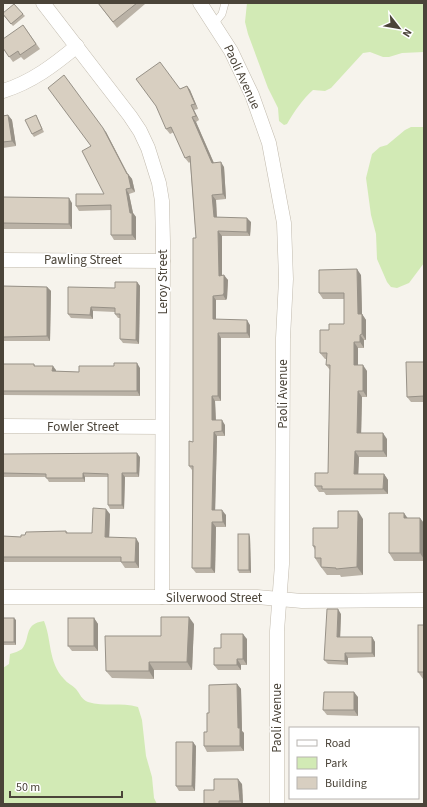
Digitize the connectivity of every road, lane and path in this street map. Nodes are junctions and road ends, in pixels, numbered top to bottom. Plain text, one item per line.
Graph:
1 (43, 3) edge
2 (200, 3) edge
3 (225, 3) edge
4 (214, 24) junction
5 (77, 46) junction
6 (3, 91) edge
7 (3, 260) edge
8 (163, 261) junction
9 (3, 426) edge
10 (162, 427) junction
11 (3, 597) edge
12 (162, 597) junction
13 (280, 600) junction
14 (424, 600) edge
15 (277, 804) edge

1 - 5 street, Leroy Street
2 - 4 street, Paoli Avenue
3 - 4 lane
4 - 13 street, Paoli Avenue
5 - 6 street
5 - 8 street, Leroy Street
7 - 8 street, Pawling Street
8 - 10 street, Leroy Street
9 - 10 street, Fowler Street
10 - 12 street, Leroy Street
11 - 12 street, Silverwood Street
12 - 13 street, Silverwood Street
13 - 14 street, Silverwood Street
13 - 15 street, Paoli Avenue

